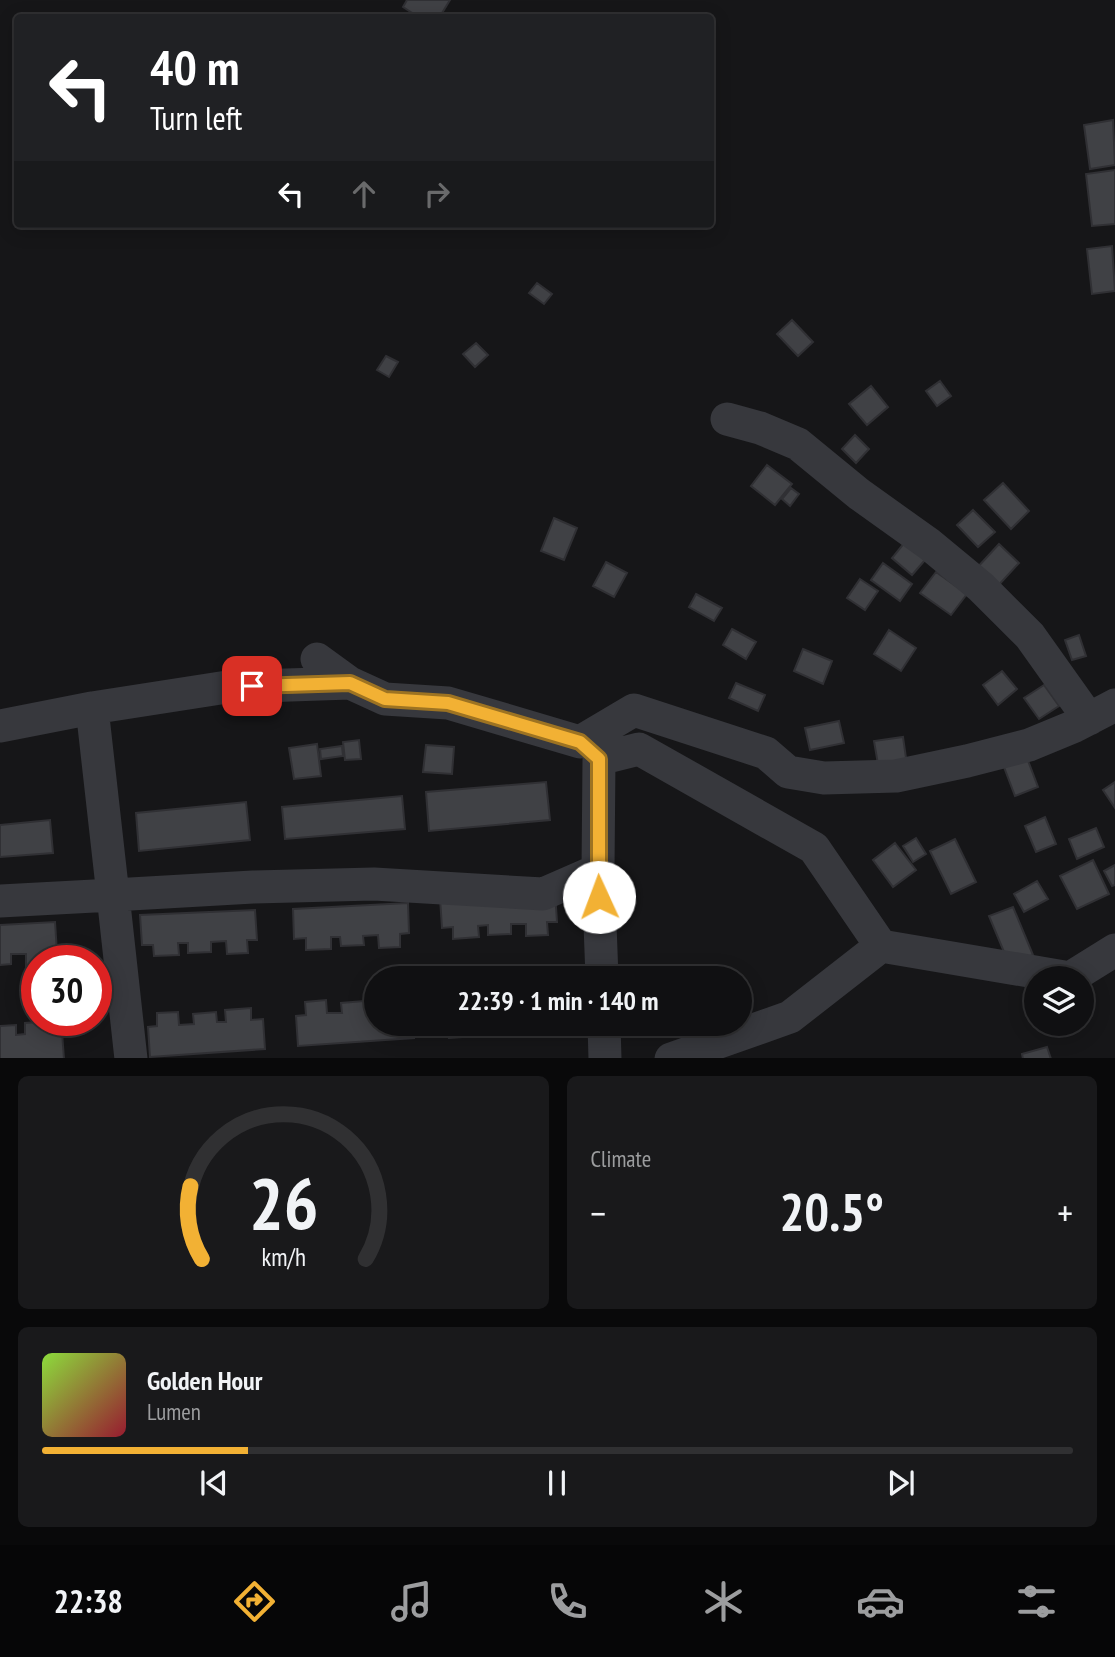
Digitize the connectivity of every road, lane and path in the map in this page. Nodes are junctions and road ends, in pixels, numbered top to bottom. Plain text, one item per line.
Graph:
1 (727, 419) dead end
2 (317, 659) dead end
3 (350, 683) junction
4 (92, 708) junction
5 (1102, 712) edge
6 (0, 726) edge
7 (589, 750) junction
8 (598, 870) junction
9 (113, 895) junction
10 (0, 901) edge
11 (881, 946) junction
12 (1115, 950) edge
13 (602, 966) edge
14 (604, 1036) edge
15 (131, 1058) edge
16 (605, 1058) edge
17 (674, 1058) edge

1 - 5 street
2 - 3 street
3 - 4 street
3 - 7 street
4 - 6 street
4 - 9 street
5 - 7 street
7 - 8 street
7 - 11 street
8 - 9 street
8 - 13 street
9 - 10 street
9 - 15 street
11 - 12 street
11 - 17 street
14 - 16 street

